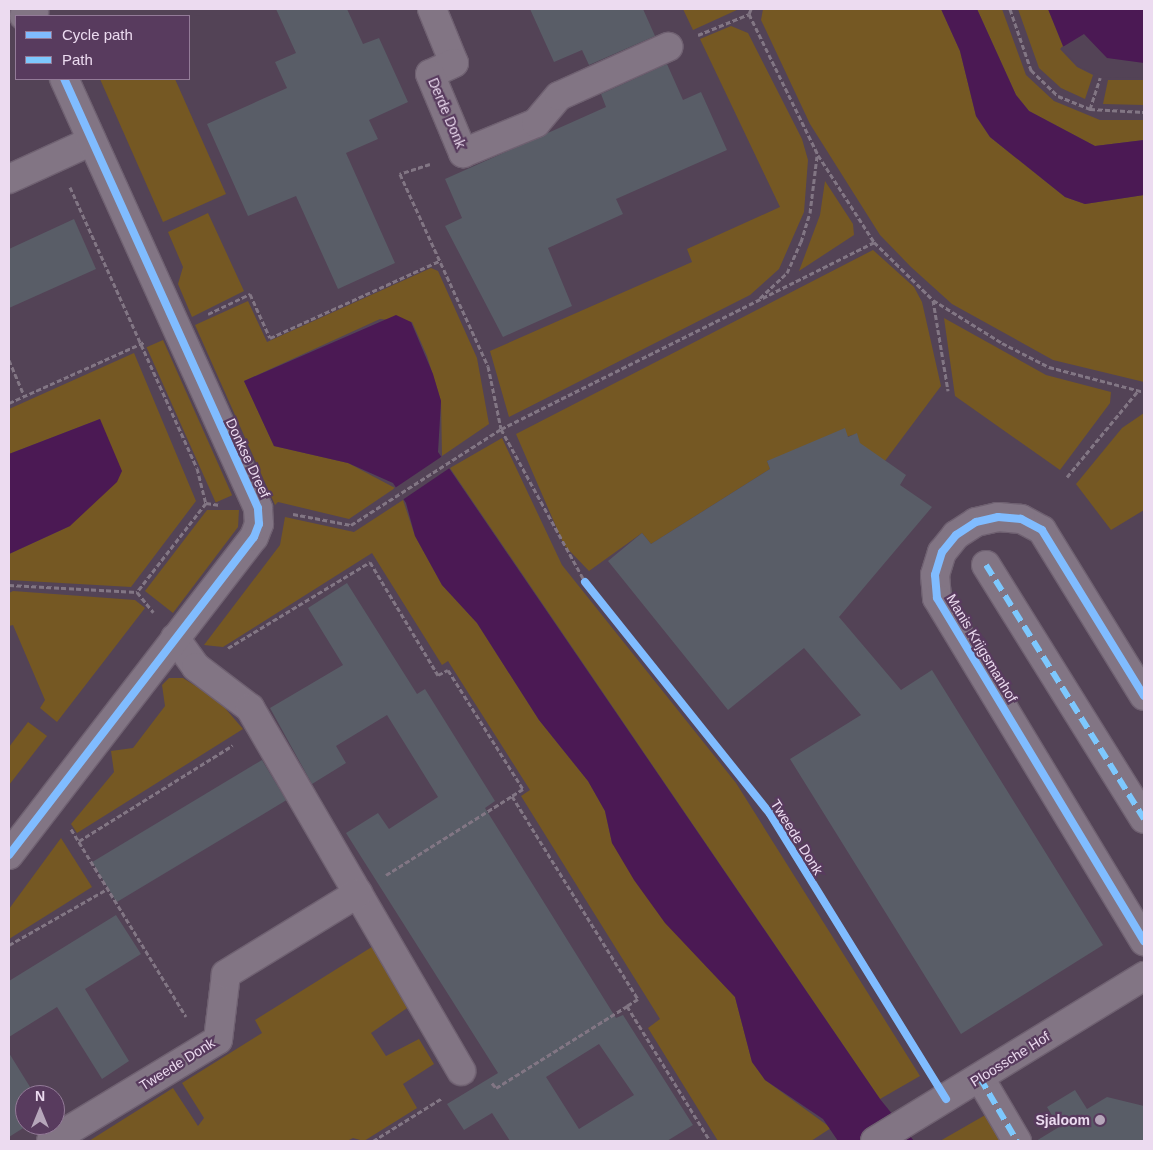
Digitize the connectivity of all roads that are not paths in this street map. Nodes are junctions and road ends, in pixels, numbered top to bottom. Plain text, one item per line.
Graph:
1 (432, 9) edge
2 (668, 47) road end
3 (64, 80) edge
4 (92, 141) junction
5 (9, 179) edge
6 (986, 565) dead end
7 (175, 638) junction
8 (1144, 696) edge
9 (1144, 819) edge
10 (9, 855) edge
11 (358, 893) junction
12 (1144, 941) edge
13 (1144, 976) edge
14 (465, 1076) road end
15 (980, 1078) junction
16 (51, 1141) edge
17 (875, 1141) edge
18 (1017, 1141) edge

1 - 2 street, Derde Donk
3 - 4 street, Donkse Dreef
4 - 5 street
4 - 7 street, Donkse Dreef
6 - 9 street
7 - 10 street, Donkse Dreef
7 - 11 street
8 - 12 street, Manis Krijgsmanhof
11 - 14 street
11 - 16 street, Tweede Donk
13 - 15 street, Ploossche Hof
15 - 17 street, Ploossche Hof
15 - 18 street

